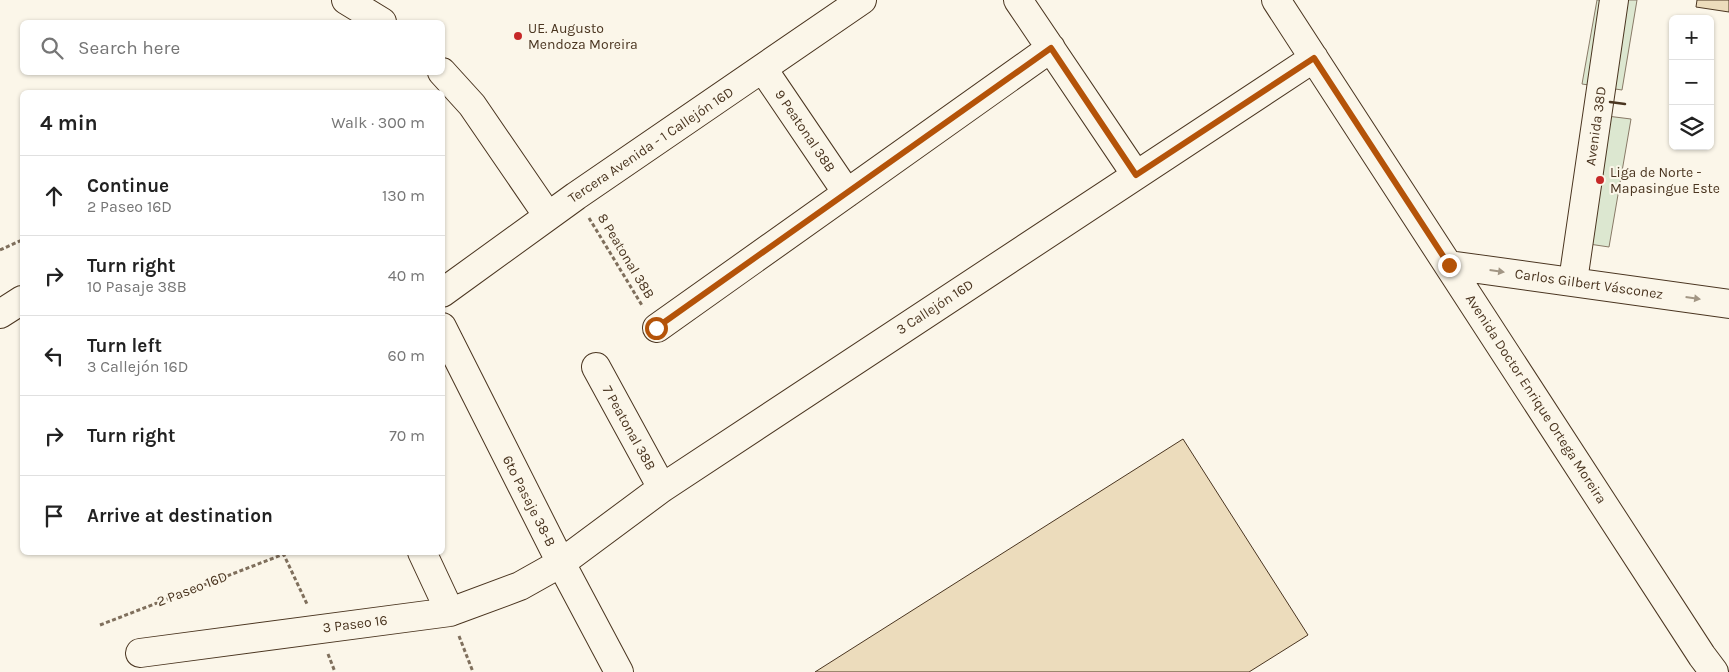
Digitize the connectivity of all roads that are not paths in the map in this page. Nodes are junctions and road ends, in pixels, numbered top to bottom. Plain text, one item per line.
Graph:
1 (346, 0) edge
2 (862, 0) edge
3 (1018, 0) edge
4 (1276, 0) edge
5 (1614, 0) edge
6 (379, 20) edge
7 (1051, 48) junction
8 (1314, 58) junction
9 (763, 69) junction
10 (445, 75) edge
11 (1136, 175) junction
12 (847, 193) junction
13 (548, 216) junction
14 (1449, 265) junction
15 (1574, 282) junction
16 (445, 291) edge
17 (20, 301) edge
18 (1729, 304) edge
19 (0, 314) edge
20 (656, 328) road end
21 (445, 333) edge
22 (596, 367) dead end
23 (662, 488) junction
24 (423, 555) edge
25 (561, 563) junction
26 (450, 612) junction
27 (140, 653) dead end
28 (1729, 660) edge
29 (1708, 664) edge
30 (619, 672) edge

1 - 6 street
2 - 9 street, Tercera Avenida - 1 Callejón 16D
3 - 7 street
4 - 8 street, Avenida Doctor Enrique Ortega Moreira
5 - 15 street, Avenida 38D
7 - 11 street
7 - 12 street
8 - 11 street, 3 Callejón 16D
8 - 14 street, Avenida Doctor Enrique Ortega Moreira
9 - 12 street, 9 Peatonal 38B
9 - 13 street, Tercera Avenida - 1 Callejón 16D
10 - 13 street
11 - 23 street, 3 Callejón 16D
12 - 20 street
13 - 16 street, Tercera Avenida - 1 Callejón 16D
14 -> 15 street, Carlos Gilbert Vásconez
14 - 29 street, Avenida Doctor Enrique Ortega Moreira
15 -> 18 street, Carlos Gilbert Vásconez
17 - 19 street
21 - 25 street, 6to Pasaje 38-B
22 - 23 street, 7 Peatonal 38B
23 - 25 street, 3 Callejón 16D
24 - 26 street
25 - 26 street, 3 Paseo 16
25 - 30 street, 6to Pasaje 38-B
26 - 27 street, 3 Paseo 16
28 - 29 street

